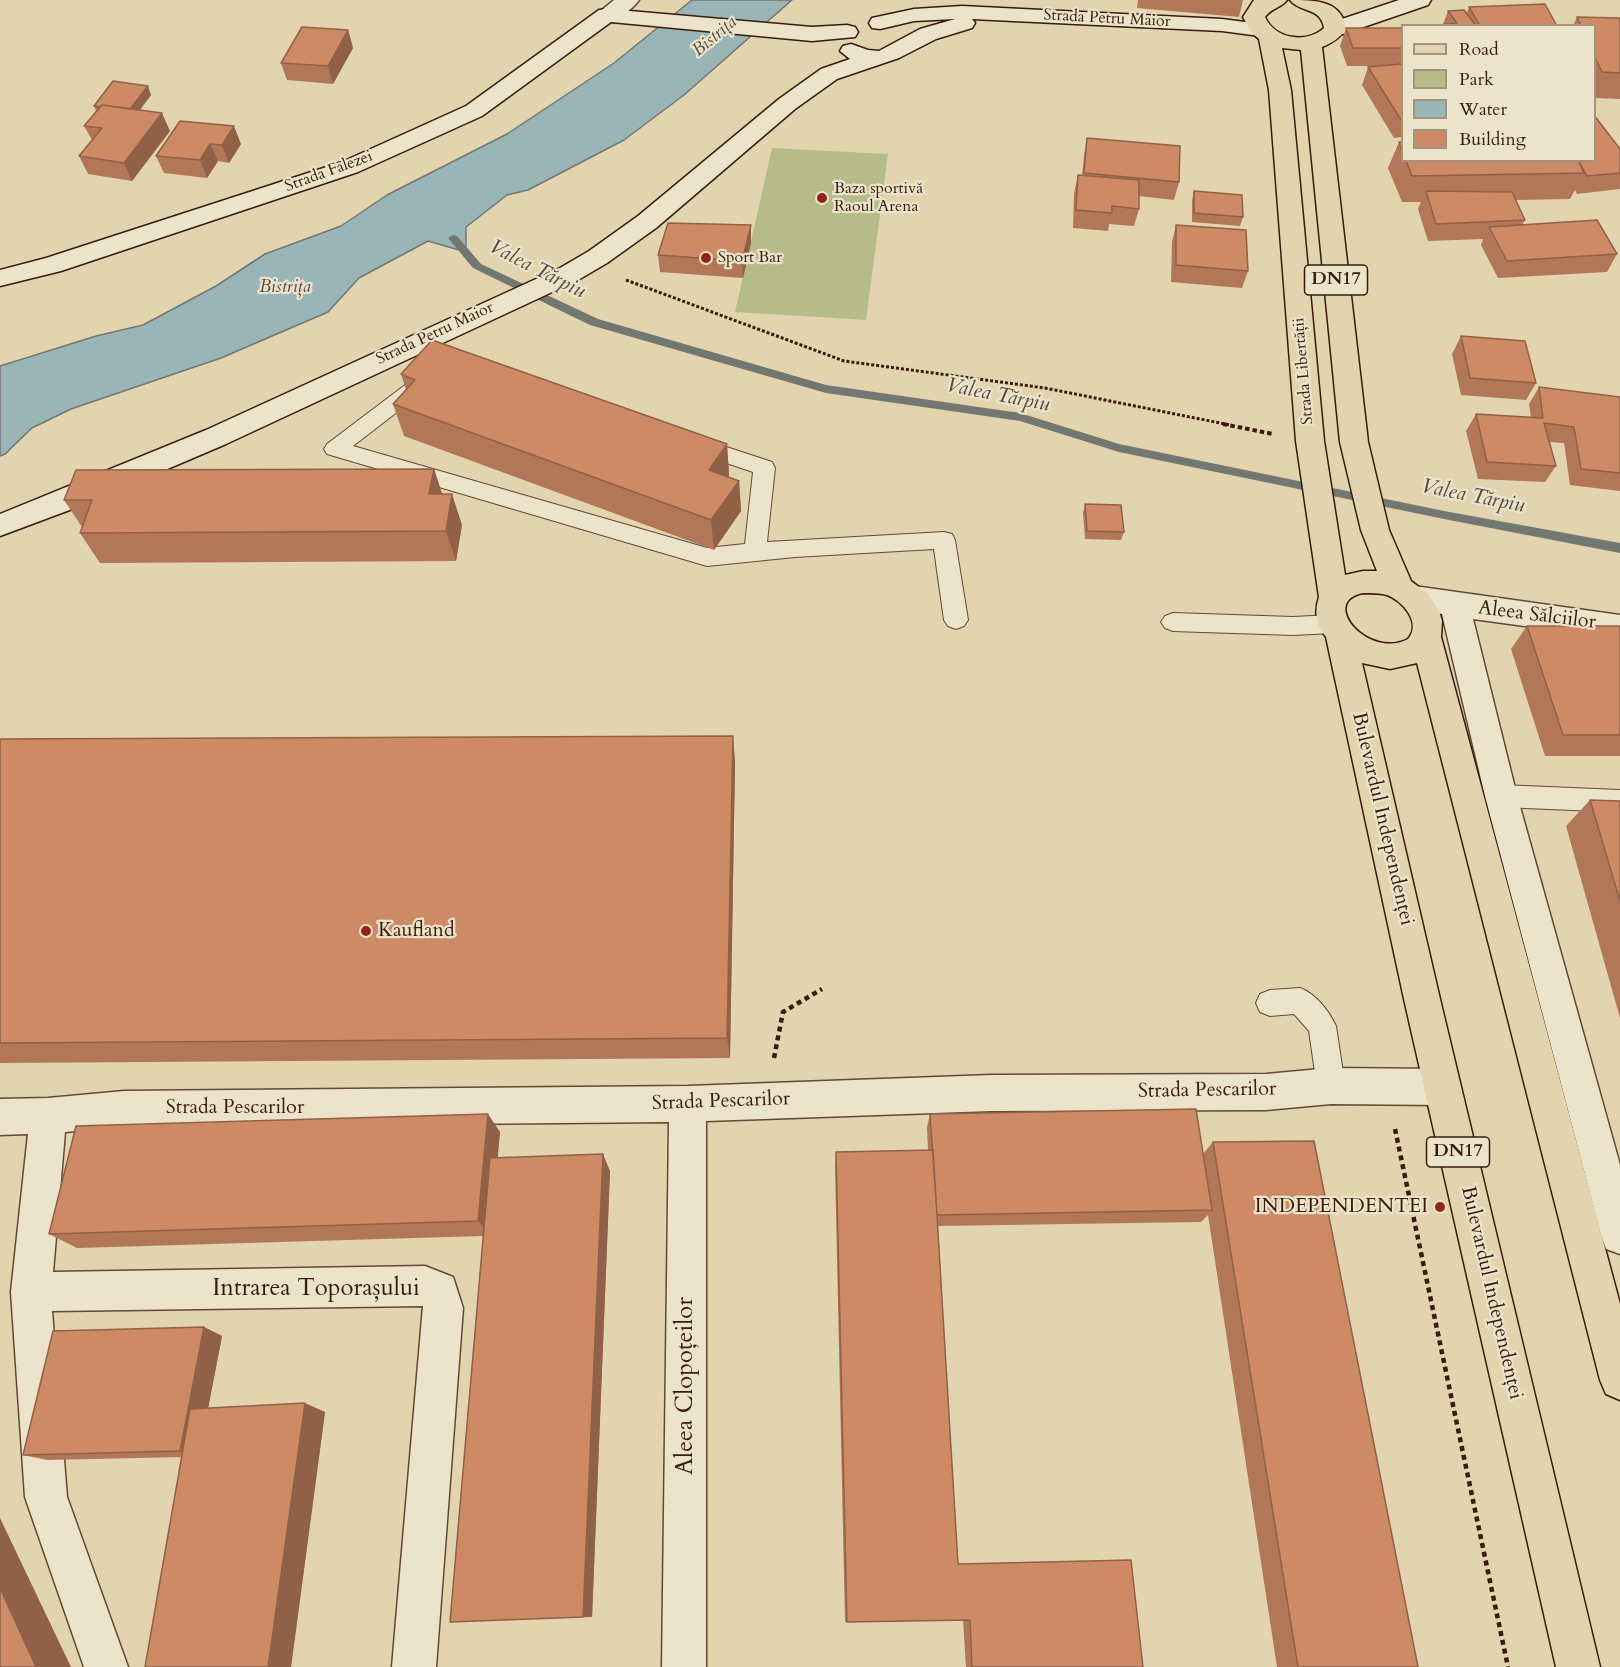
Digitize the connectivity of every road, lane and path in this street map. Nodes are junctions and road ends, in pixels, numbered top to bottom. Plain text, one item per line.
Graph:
1 (1273, 0) edge
2 (1384, 0) edge
3 (1420, 0) edge
4 (1317, 8) edge
5 (633, 9) edge
6 (992, 14) junction
7 (880, 23) junction
8 (1261, 28) junction
9 (846, 41) junction
10 (1311, 43) junction
11 (903, 46) junction
12 (872, 58) junction
13 (829, 74) junction
14 (615, 276) dead end
15 (0, 278) edge
16 (440, 369) edge
17 (674, 438) edge
18 (1312, 453) junction
19 (0, 525) edge
20 (755, 551) junction
21 (1406, 593) junction
22 (1455, 605) junction
23 (956, 620) dead end
24 (1336, 620) junction
25 (1173, 622) dead end
26 (1620, 627) edge
27 (1426, 637) junction
28 (1501, 796) junction
29 (1620, 801) edge
30 (822, 989) dead end
31 (1270, 1003) dead end
32 (1331, 1086) junction
33 (1442, 1087) junction
34 (1386, 1088) junction
35 (783, 1100) junction
36 (688, 1104) junction
37 (48, 1116) junction
38 (0, 1117) edge
39 (1620, 1235) edge
40 (31, 1292) junction
41 (1620, 1380) edge
42 (106, 1667) edge
43 (414, 1667) edge
44 (684, 1667) edge
45 (1508, 1667) edge
46 (1578, 1667) edge

1 - 8 main road
2 - 4 street
3 - 4 street
4 - 10 main road
5 - 9 street
5 - 15 street, Strada Falezei
6 - 7 street, Strada Petru Maior
6 - 8 street, Strada Petru Maior
6 - 11 street, Strada Petru Maior
7 - 9 street
7 - 11 street
8 - 10 main road
8 - 18 main road, Strada Libertății / DN17
9 - 12 street
9 - 13 street, Strada Petru Maior
10 - 21 main road, DN17
11 - 12 street
12 - 13 street, Strada Petru Maior
13 - 19 street, Strada Petru Maior
14 - 18 path
16 - 20 lane
17 - 20 lane
18 - 24 main road, Strada Libertății / DN17
20 - 23 lane
21 - 22 street
21 - 24 main road
21 - 27 main road, DN17
22 - 26 street, Aleea Sălciilor
22 - 28 street
24 - 25 lane
24 - 27 main road
24 - 33 main road, Bulevardul Independenței / DN17
27 - 41 main road, DN17
28 - 29 lane
28 - 39 street
30 - 35 path
31 - 32 lane
32 - 34 street, Strada Pescarilor
32 - 35 street, Strada Pescarilor
33 - 34 street, Strada Pescarilor
33 - 46 main road, Bulevardul Independenței / DN17
34 - 45 path
35 - 36 street, Strada Pescarilor
36 - 37 street, Strada Pescarilor
36 - 44 street, Aleea Clopoțeilor
37 - 38 street, Strada Pescarilor
37 - 40 street
40 - 42 street
40 - 43 street, Intrarea Toporașului

